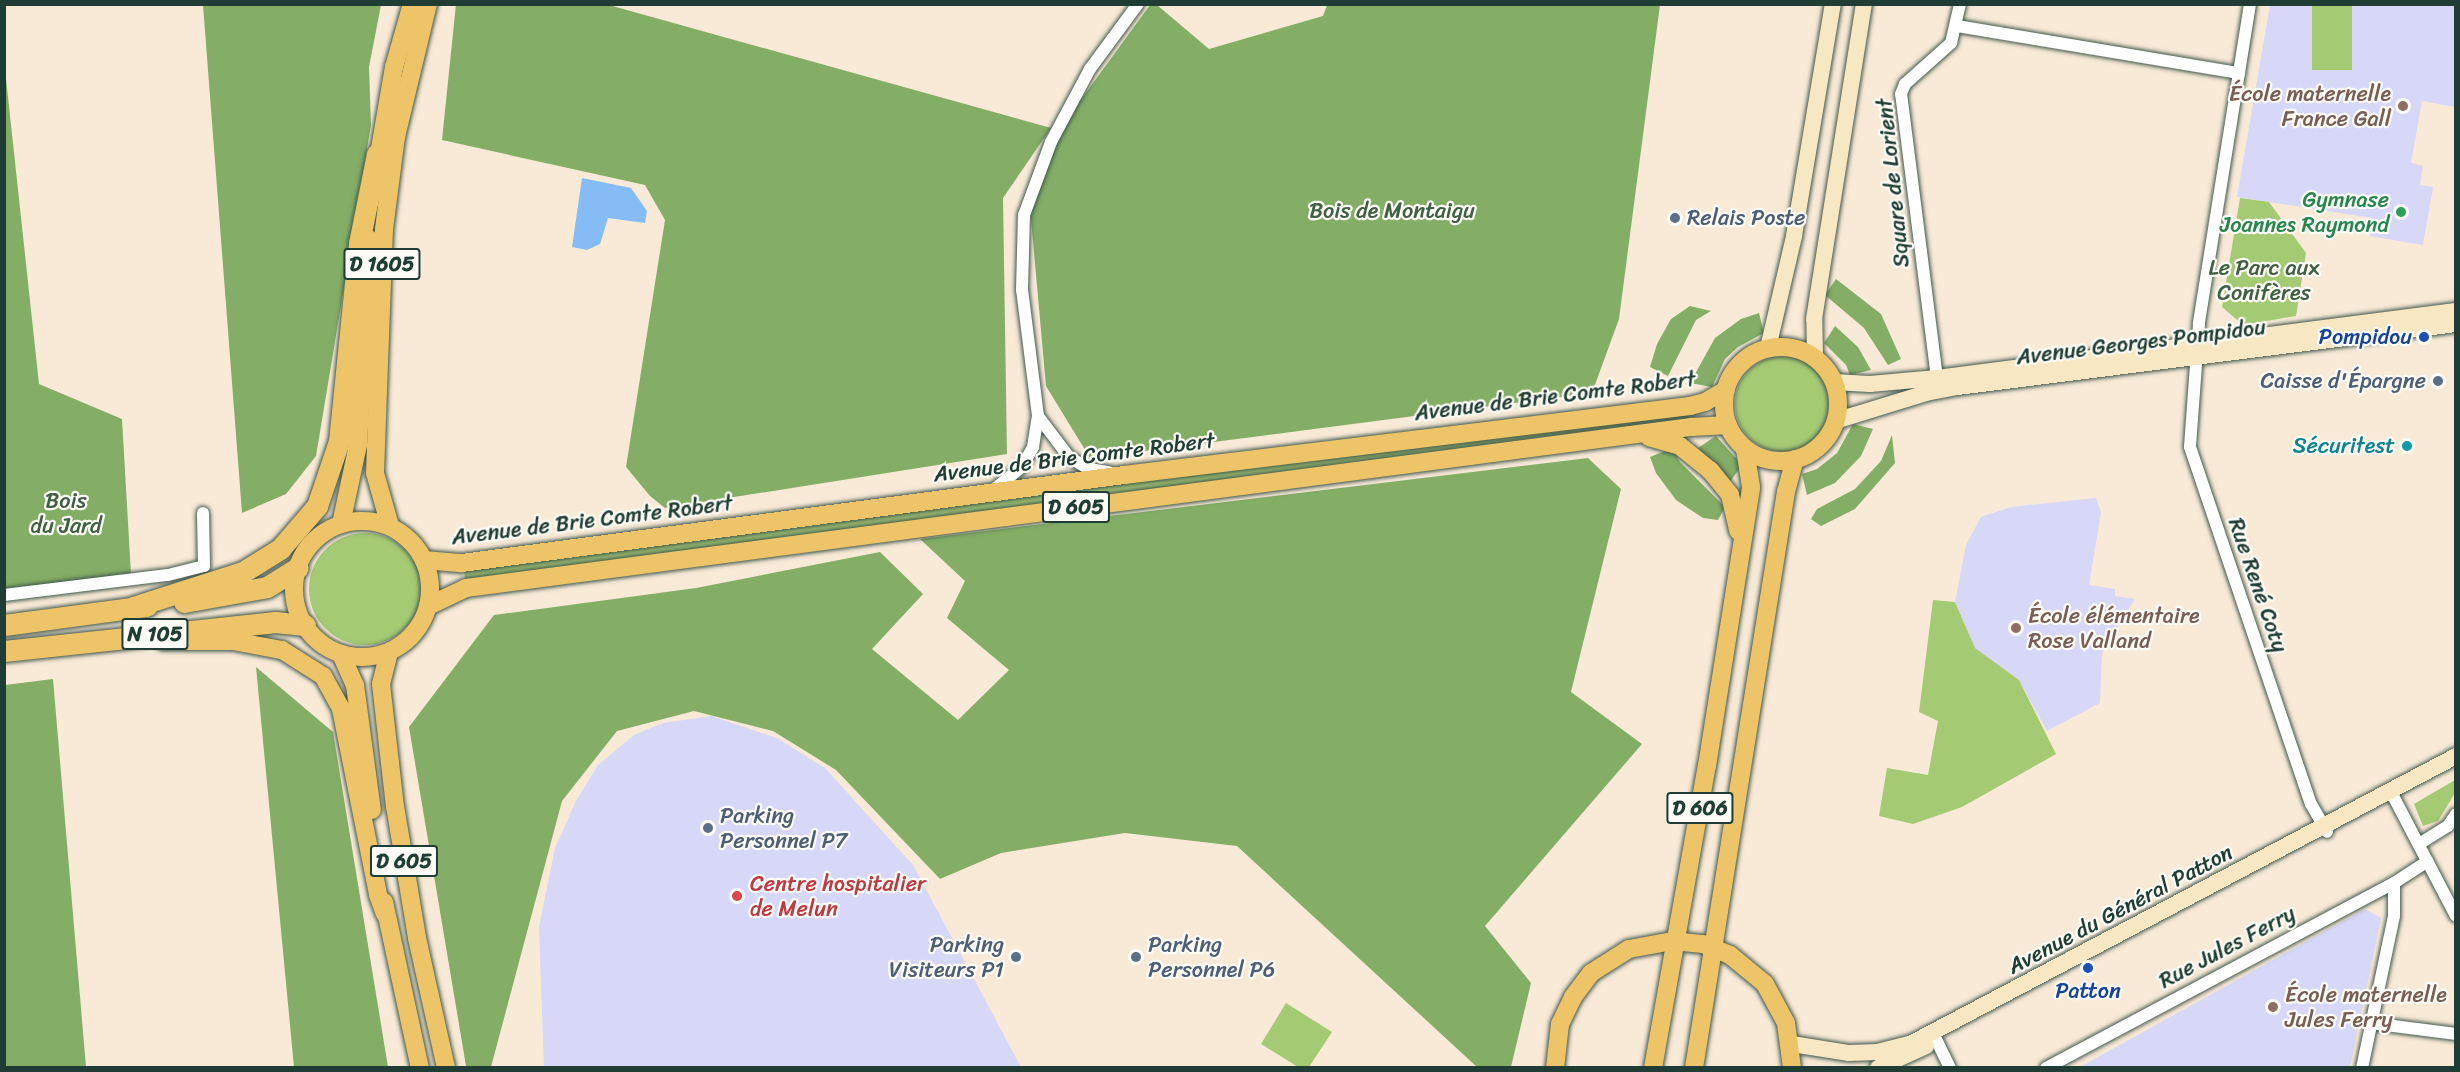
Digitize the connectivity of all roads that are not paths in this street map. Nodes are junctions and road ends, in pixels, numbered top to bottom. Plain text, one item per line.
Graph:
1 (412, 4) edge
2 (428, 4) edge
3 (1138, 4) edge
4 (1833, 4) edge
5 (1864, 4) edge
6 (1960, 4) edge
7 (2250, 4) edge
8 (1957, 26) junction
9 (2239, 73) junction
10 (376, 153) junction
11 (2456, 310) edge
12 (2456, 324) edge
13 (1768, 348) junction
14 (2195, 351) junction
15 (1815, 358) junction
16 (1833, 382) junction
17 (1938, 384) junction
18 (1726, 390) junction
19 (1038, 416) junction
20 (1835, 421) junction
21 (1728, 425) junction
22 (1643, 435) junction
23 (1745, 449) junction
24 (1795, 459) junction
25 (1124, 475) junction
26 (991, 492) junction
27 (203, 513) dead end
28 (341, 524) junction
29 (390, 526) junction
30 (1740, 548) junction
31 (424, 560) junction
32 (297, 568) junction
33 (4, 596) edge
34 (428, 606) junction
35 (134, 607) junction
36 (4, 625) edge
37 (305, 625) junction
38 (100, 639) junction
39 (4, 651) edge
40 (389, 652) junction
41 (341, 654) junction
42 (2456, 756) edge
43 (2456, 763) edge
44 (2391, 793) junction
45 (2456, 813) edge
46 (2324, 829) junction
47 (2420, 844) junction
48 (2428, 861) junction
49 (2394, 883) junction
50 (386, 914) junction
51 (2456, 916) edge
52 (2370, 1023) junction
53 (2456, 1034) edge
54 (1935, 1037) junction
55 (1792, 1044) junction
56 (420, 1068) edge
57 (446, 1068) edge
58 (1555, 1068) edge
59 (1653, 1068) edge
60 (1694, 1068) edge
61 (1792, 1068) edge
62 (1878, 1068) edge
63 (1950, 1068) edge
64 (2046, 1068) edge
65 (2361, 1068) edge

1 - 10 main road, D 1605
2 - 29 main road, D 1605
3 - 19 street
4 - 13 main road
5 - 15 main road
6 - 8 street
7 - 9 street, Rue René Coty
8 - 9 street
8 - 17 street, Square de Lorient
9 - 14 street, Rue René Coty
10 - 28 main road, D 1605
10 - 35 highway
11 - 14 main road, Avenue Georges Pompidou
12 - 14 main road, Avenue Georges Pompidou
13 - 15 main road
13 - 18 main road
14 - 17 main road, Avenue Georges Pompidou
14 - 17 main road, Avenue Georges Pompidou
14 - 46 street, Rue René Coty
15 - 16 main road
16 - 17 main road, Avenue Georges Pompidou
16 - 20 main road
17 - 20 main road, Avenue Georges Pompidou
18 - 21 main road
18 - 25 main road, Avenue de Brie Comte Robert / D 605
19 - 25 street
19 - 26 street
20 - 24 main road
21 - 22 main road, D 605
21 - 23 main road
22 - 30 main road
22 - 34 main road, D 605
23 - 24 main road
23 - 30 main road, D 606
24 - 60 main road, D 606
25 - 26 main road, Avenue de Brie Comte Robert / D 605
26 - 31 main road, Avenue de Brie Comte Robert / D 605
27 - 33 street
28 - 29 main road
28 - 32 main road
29 - 31 main road
30 - 59 main road, D 606
31 - 34 main road
32 - 35 highway, N 105
32 - 37 main road
34 - 40 main road
35 - 36 highway, N 105
37 - 38 highway, N 105
37 - 41 main road
38 - 39 highway, N 105
38 - 50 main road
40 - 41 main road
40 - 57 main road, D 605
41 - 50 main road, D 605
42 - 44 main road, Avenue du Général Patton
43 - 44 main road, Avenue du Général Patton
44 - 46 main road, Avenue du Général Patton
44 - 47 street
45 - 47 street
46 - 54 main road, Avenue du Général Patton
47 - 48 street
48 - 49 street, Rue Jules Ferry
48 - 51 street
49 - 52 street
49 - 64 street, Rue Jules Ferry
50 - 56 main road, D 605
52 - 53 street
52 - 65 street
54 - 55 main road, Avenue du Général Patton
54 - 62 main road, Avenue du Général Patton
54 - 63 street
55 - 58 main road
55 - 61 main road

